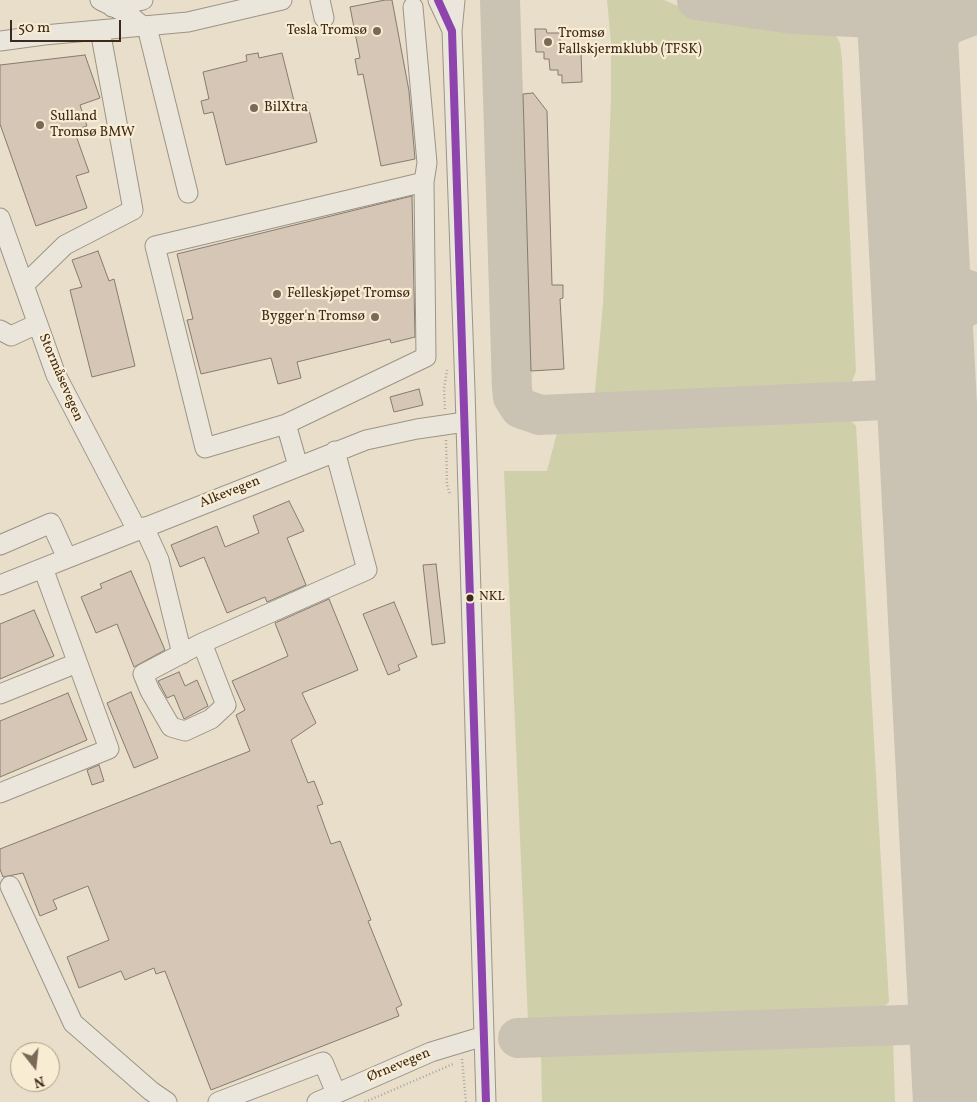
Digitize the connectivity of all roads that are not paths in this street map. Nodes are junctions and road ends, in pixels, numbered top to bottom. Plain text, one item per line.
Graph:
1 (143, 0) edge
2 (282, 0) edge
3 (438, 0) edge
4 (455, 0) edge
5 (106, 3) edge
6 (413, 7) dead end
7 (146, 27) junction
8 (100, 30) junction
9 (452, 31) junction
10 (0, 41) edge
11 (424, 182) junction
12 (188, 193) dead end
13 (0, 218) edge
14 (24, 285) junction
15 (38, 324) junction
16 (0, 330) edge
17 (465, 422) junction
18 (286, 424) junction
19 (335, 451) junction
20 (298, 466) junction
21 (140, 529) junction
22 (0, 545) edge
23 (67, 558) junction
24 (43, 568) junction
25 (0, 585) edge
26 (202, 643) junction
27 (182, 654) junction
28 (77, 663) junction
29 (0, 694) edge
30 (0, 794) edge
31 (10, 886) dead end
32 (484, 1036) junction
33 (336, 1093) junction
34 (167, 1102) edge
35 (218, 1102) edge
36 (317, 1102) edge
37 (486, 1102) edge

1 - 5 street
2 - 7 street
3 - 9 street
4 - 9 street
5 - 7 street
6 - 11 street
7 - 8 street
7 - 12 street
8 - 10 street
8 - 14 street
9 - 17 street
11 - 18 street
11 - 18 street
13 - 14 street, Stormåsevegen
14 - 15 street, Stormåsevegen
15 - 16 street
15 - 21 street, Stormåsevegen
17 - 19 street, Alkevegen
17 - 32 street
18 - 20 street
19 - 20 street, Alkevegen
19 - 26 street
20 - 21 street, Alkevegen
21 - 23 street, Alkevegen
21 - 27 street, Stormåsevegen
22 - 23 street
23 - 24 street, Alkevegen
24 - 25 street, Alkevegen
24 - 28 street
26 - 27 street
26 - 27 street
28 - 29 street
28 - 30 street
31 - 34 street
32 - 33 street, Ørnevegen
32 - 37 street
33 - 35 street
33 - 36 street, Ørnevegen

